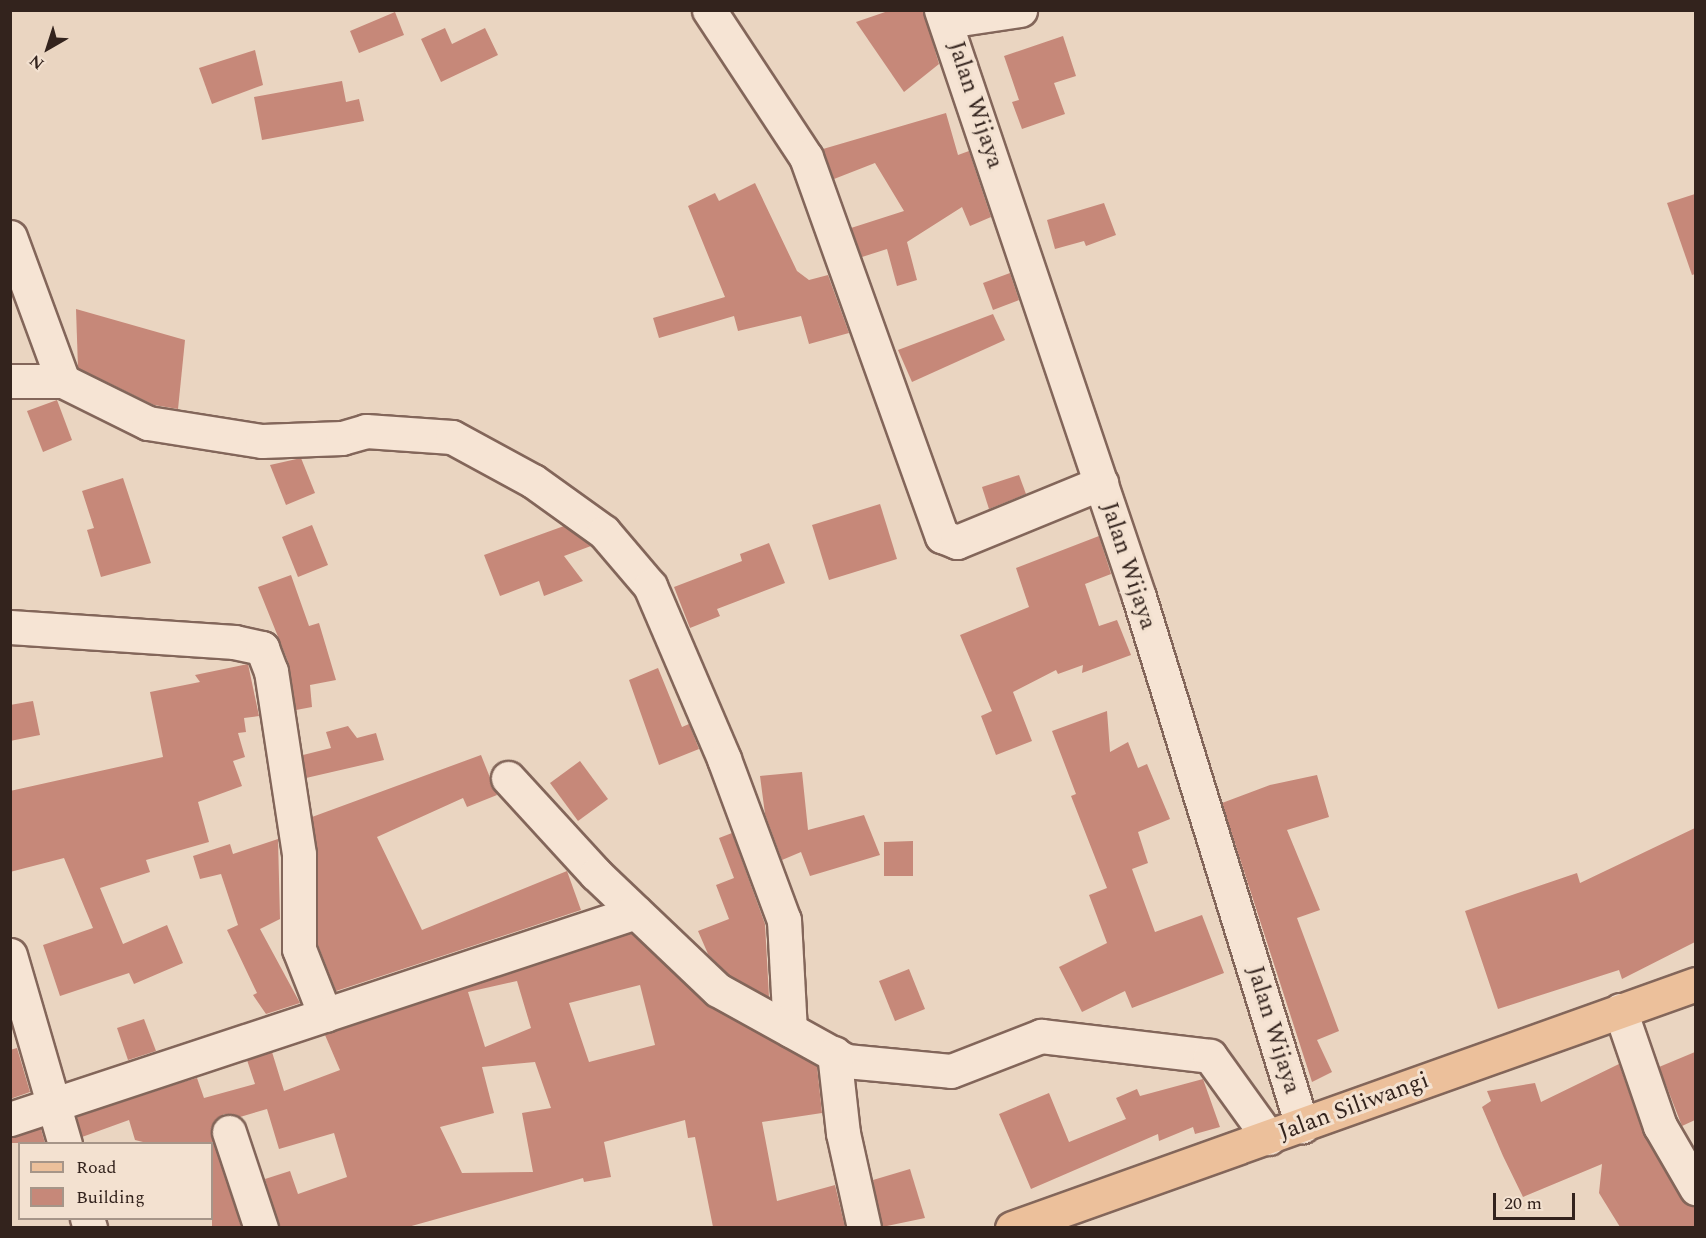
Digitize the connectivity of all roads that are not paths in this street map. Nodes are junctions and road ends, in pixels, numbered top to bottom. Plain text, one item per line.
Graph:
1 (709, 10) edge
2 (1020, 10) edge
3 (944, 16) edge
4 (10, 237) edge
5 (10, 381) edge
6 (63, 381) junction
7 (1101, 483) junction
8 (10, 627) edge
9 (508, 778) dead end
10 (636, 912) junction
11 (10, 955) edge
12 (1695, 984) edge
13 (1620, 1010) junction
14 (325, 1015) junction
15 (790, 1030) junction
16 (834, 1053) junction
17 (53, 1103) junction
18 (10, 1119) edge
19 (1302, 1126) junction
20 (229, 1132) dead end
21 (1269, 1138) junction
22 (65, 1142) edge
23 (1695, 1188) edge
24 (261, 1227) edge
25 (864, 1227) edge
26 (1012, 1227) edge

1 - 7 street
2 - 3 street
3 - 7 street, Jalan Wijaya
4 - 6 street
5 - 6 street
6 - 15 street
7 - 19 street, Jalan Wijaya
8 - 14 street
9 - 10 street
10 - 14 street
10 - 15 street
11 - 17 street
12 - 13 main road, Jalan Siliwangi
13 - 19 main road, Jalan Siliwangi
13 - 23 street
14 - 17 street
15 - 16 street
16 - 21 street
16 - 25 street
17 - 18 street
17 - 22 street
19 - 21 main road, Jalan Siliwangi
20 - 24 street
21 - 26 main road, Jalan Siliwangi

